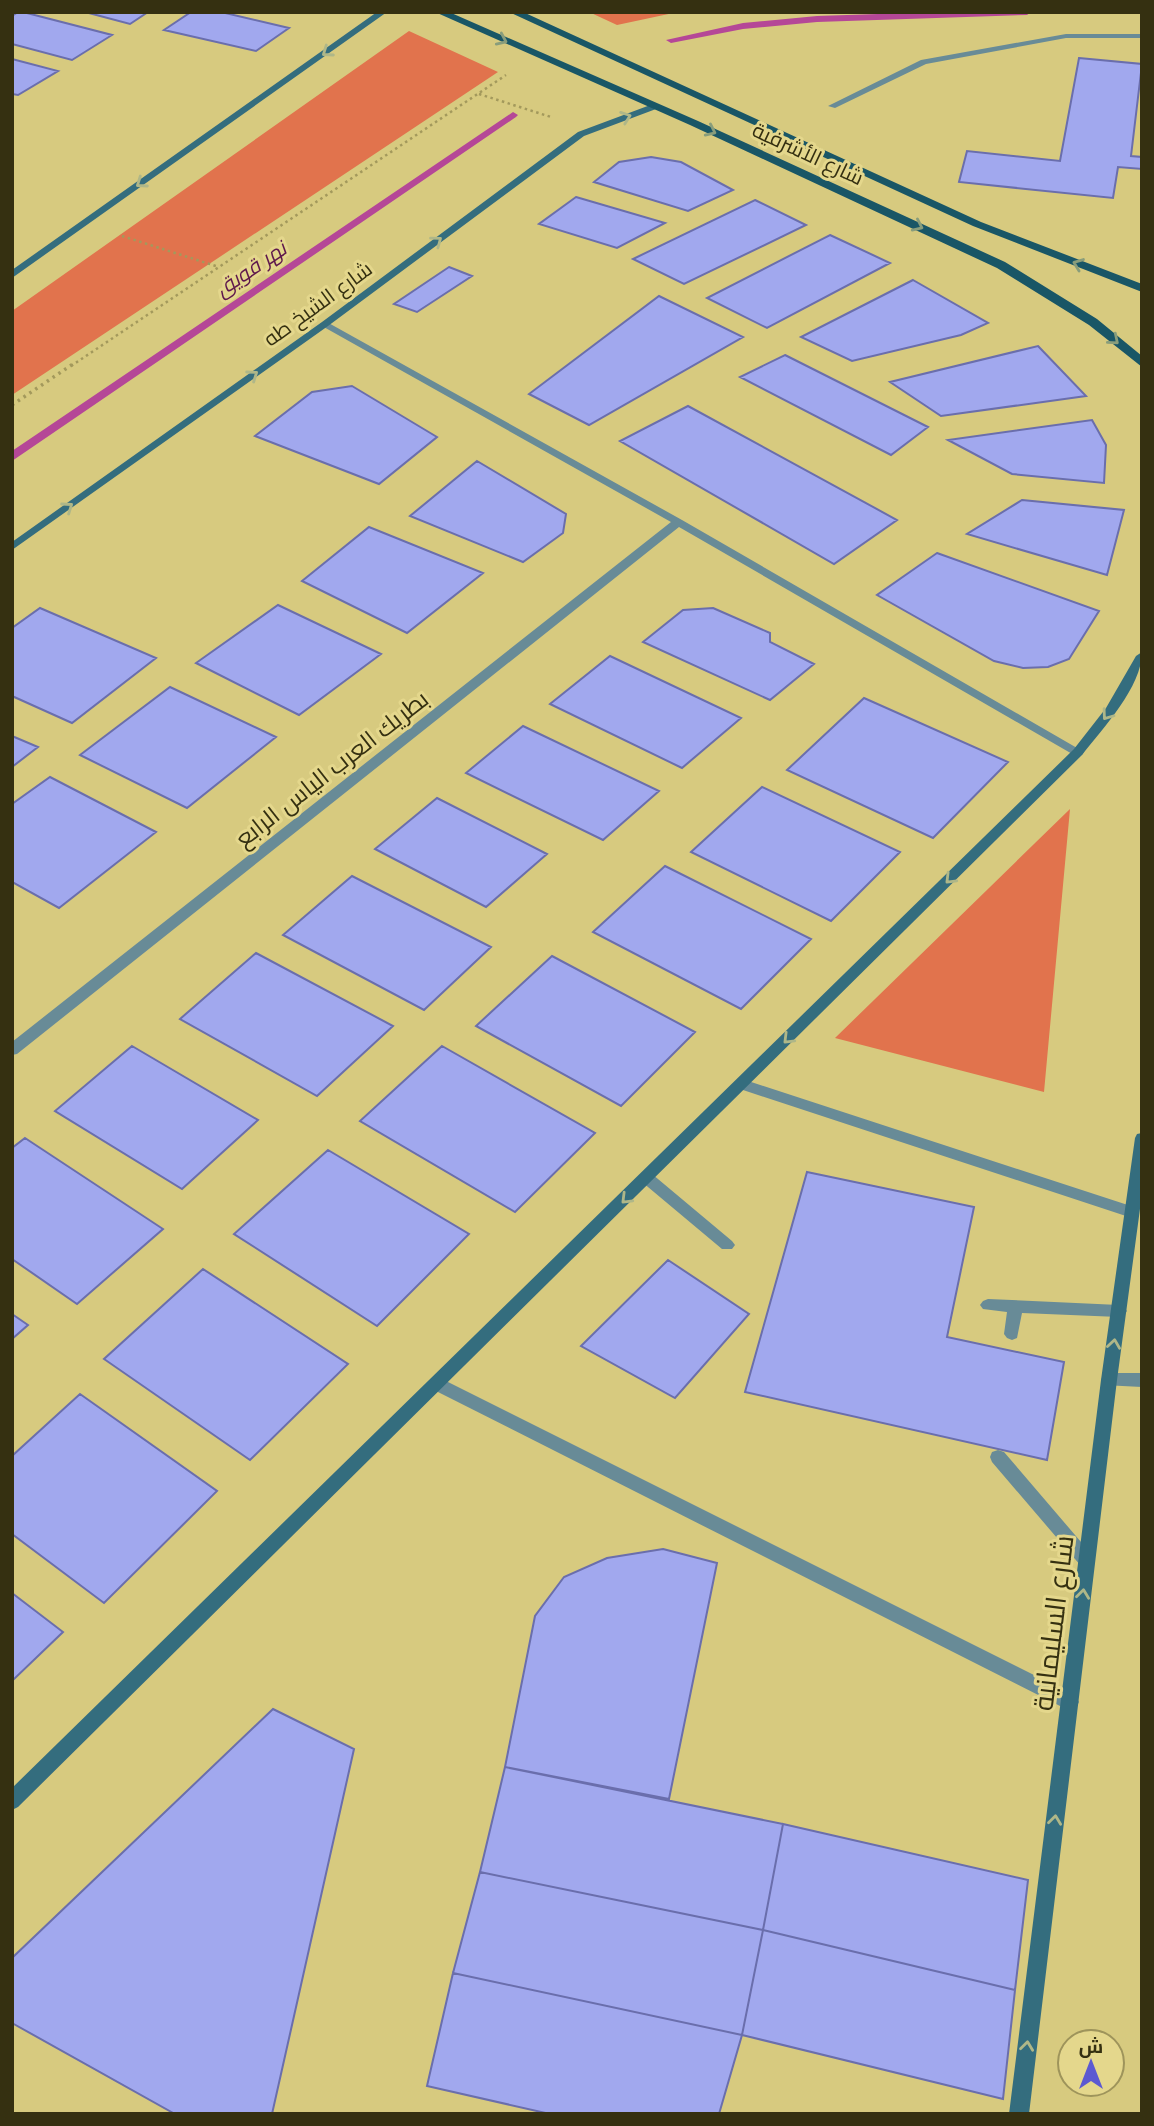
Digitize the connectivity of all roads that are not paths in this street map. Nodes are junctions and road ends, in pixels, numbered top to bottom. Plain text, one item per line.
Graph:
1 (383, 12) edge
2 (440, 12) edge
3 (514, 12) edge
4 (1142, 36) edge
5 (832, 106) dead end
6 (653, 107) junction
7 (12, 275) edge
8 (1142, 288) edge
9 (325, 324) junction
10 (1142, 363) edge
11 (678, 522) junction
12 (12, 547) edge
13 (1142, 656) edge
14 (1078, 752) junction
15 (12, 1050) edge
16 (742, 1084) junction
17 (1142, 1138) edge
18 (647, 1178) junction
19 (1132, 1212) junction
20 (727, 1245) dead end
21 (988, 1305) dead end
22 (1015, 1307) junction
23 (1119, 1311) junction
24 (1012, 1334) dead end
25 (1109, 1380) junction
26 (1142, 1380) edge
27 (438, 1384) junction
28 (998, 1457) dead end
29 (1087, 1561) junction
30 (1070, 1702) junction
31 (12, 1801) edge
32 (1019, 2114) edge

1 -> 7 main road
2 -> 6 main road, شارع الأشرفية
8 -> 3 main road, شارع الأشرفية
4 - 5 street
9 -> 6 main road, شارع الشيخ طه
6 -> 10 main road, شارع الأشرفية
9 - 11 street
12 -> 9 main road, شارع الشيخ طه
11 - 14 street
11 - 15 street, بطريك العرب الياس الرابع
13 -> 14 main road
14 -> 16 main road
16 - 18 main road
16 - 19 street
17 - 19 main road, شارع السليمانية
18 - 20 street
18 -> 27 main road
19 - 23 main road, شارع السليمانية
21 - 22 street
22 - 23 street
22 - 24 street
25 -> 23 main road, شارع السليمانية
25 - 26 street
25 - 29 main road, شارع السليمانية
27 - 30 street
27 - 31 main road
28 - 29 street
30 -> 29 main road, شارع السليمانية
32 -> 30 main road, شارع السليمانية

